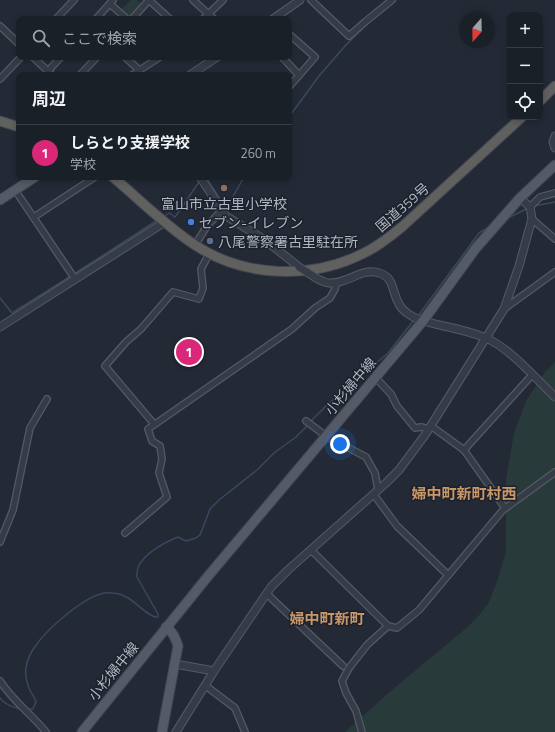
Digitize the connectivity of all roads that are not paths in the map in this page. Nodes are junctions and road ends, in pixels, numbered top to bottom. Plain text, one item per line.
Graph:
1 (74, 0) edge
2 (149, 0) edge
3 (193, 0) edge
4 (223, 0) edge
5 (300, 0) edge
6 (311, 0) edge
7 (392, 0) edge
8 (112, 2) edge
9 (208, 14) junction
10 (59, 16) edge
11 (99, 16) edge
12 (124, 16) edge
13 (135, 16) edge
14 (167, 16) edge
15 (210, 16) edge
16 (277, 16) edge
17 (0, 26) edge
18 (292, 39) edge
19 (16, 41) edge
20 (18, 60) edge
21 (36, 60) edge
22 (58, 60) edge
23 (94, 60) edge
24 (128, 60) edge
25 (155, 60) edge
26 (212, 60) edge
27 (285, 60) edge
28 (139, 70) junction
29 (49, 72) edge
30 (51, 72) edge
31 (83, 72) edge
32 (136, 72) edge
33 (194, 72) edge
34 (300, 75) junction
35 (0, 79) edge
36 (292, 84) edge
37 (555, 86) edge
38 (543, 98) edge
39 (1, 120) edge
40 (16, 120) edge
41 (519, 120) edge
42 (16, 125) edge
43 (555, 136) edge
44 (555, 148) edge
45 (555, 164) edge
46 (30, 180) edge
47 (91, 180) edge
48 (116, 180) edge
49 (202, 180) edge
50 (15, 190) junction
51 (555, 192) edge
52 (520, 198) junction
53 (0, 200) edge
54 (530, 207) junction
55 (222, 210) junction
56 (34, 218) junction
57 (532, 219) junction
58 (165, 222) junction
59 (555, 239) edge
60 (195, 245) junction
61 (210, 254) junction
62 (555, 272) edge
63 (75, 278) junction
64 (336, 283) junction
65 (504, 309) junction
66 (423, 321) junction
67 (0, 327) edge
68 (486, 339) junction
69 (532, 375) junction
70 (376, 378) junction
71 (555, 397) edge
72 (47, 399) dead end
73 (306, 421) dead end
74 (154, 424) junction
75 (430, 428) junction
76 (326, 436) junction
77 (464, 450) junction
78 (555, 472) edge
79 (376, 493) junction
80 (505, 508) junction
81 (125, 532) dead end
82 (0, 542) edge
83 (311, 550) junction
84 (448, 575) junction
85 (267, 594) junction
86 (388, 626) junction
87 (166, 627) junction
88 (175, 664) junction
89 (344, 666) dead end
90 (214, 671) junction
91 (0, 681) edge
92 (206, 686) junction
93 (46, 732) edge
94 (82, 732) edge
95 (162, 732) edge
96 (176, 732) edge
97 (245, 732) edge
98 (362, 732) edge

1 - 10 street
2 - 13 street
2 - 14 street
3 - 9 street
4 - 9 street
5 - 16 street
6 - 7 street
8 - 11 street
8 - 12 street
9 - 15 street
17 - 19 street
18 - 34 street
20 - 35 street
21 - 29 street
22 - 30 street
23 - 31 street
24 - 28 street
25 - 28 street
26 - 33 street
27 - 34 street
28 - 32 street
34 - 36 street
37 - 38 highway
39 - 40 highway
39 - 42 highway
41 - 61 highway, 国道359号
43 - 44 street
45 - 52 main road, 小杉婦中線
46 - 50 main road
47 - 56 street
48 - 58 highway, 国道359号
49 - 55 street
50 - 53 main road
50 - 56 street
51 - 54 street
52 - 54 street
52 - 66 main road, 小杉婦中線
54 - 57 street
55 - 60 street
55 - 64 street, bridge
56 - 63 street
57 - 59 street
57 - 65 street
58 - 60 highway, 国道359号
58 - 63 street
60 - 61 highway, 国道359号
61 - 74 street
62 - 65 street
63 - 67 street
64 - 66 street
64 - 74 street
65 - 68 street
66 - 68 street
66 - 70 main road, 小杉婦中線
68 - 69 street
68 - 75 street
69 - 71 street
69 - 77 street
70 - 75 street
70 - 76 main road, 小杉婦中線
72 - 82 street
73 - 76 street
74 - 81 street
75 - 77 street
75 - 79 street
76 - 79 street
76 - 87 main road, 小杉婦中線
77 - 80 street
78 - 80 street
79 - 83 street
79 - 84 street
80 - 84 street
83 - 85 street
83 - 86 street
84 - 86 street
85 - 89 street
85 - 90 street
86 - 98 street
87 - 88 main road
87 - 94 main road, 小杉婦中線
88 - 90 street
88 - 95 main road
90 - 92 street
91 - 93 street
92 - 96 street
92 - 97 street

